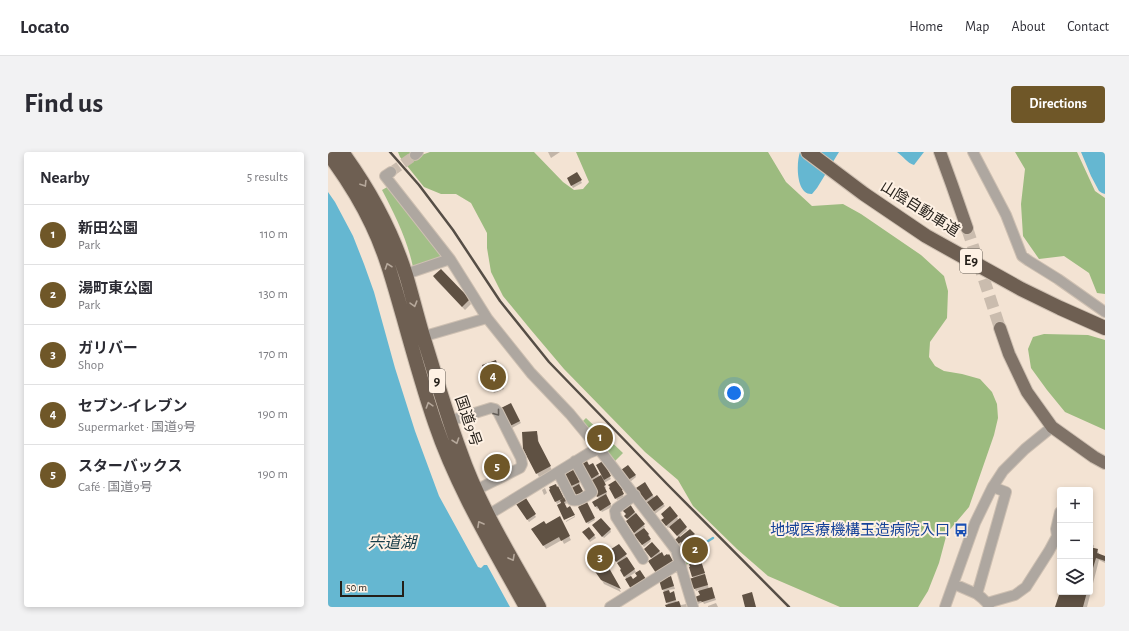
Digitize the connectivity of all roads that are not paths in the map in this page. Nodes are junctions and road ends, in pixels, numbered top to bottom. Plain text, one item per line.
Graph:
1 (342, 152) edge
2 (808, 152) edge
3 (816, 152) edge
4 (940, 152) edge
5 (973, 152) edge
6 (328, 153) edge
7 (390, 172) dead end
8 (846, 178) junction
9 (967, 228) tunnel mouth
10 (450, 259) junction
11 (406, 274) junction
12 (1105, 312) edge
13 (488, 318) junction
14 (1105, 323) edge
15 (1000, 328) tunnel mouth
16 (1105, 328) edge
17 (424, 336) junction
18 (410, 341) junction
19 (449, 421) junction
20 (1052, 426) junction
21 (599, 449) junction
22 (575, 461) junction
23 (1105, 463) edge
24 (558, 472) junction
25 (993, 486) junction
26 (476, 490) junction
27 (634, 495) junction
28 (488, 515) junction
29 (1057, 539) edge
30 (643, 559) dead end
31 (680, 563) junction
32 (954, 584) junction
33 (977, 594) junction
34 (988, 605) edge
35 (526, 607) edge
36 (539, 607) edge
37 (610, 607) edge
38 (693, 607) edge
39 (945, 607) edge

1 -> 11 highway, 国道9号 / 9
2 - 8 highway, 山陰自動車道 / E9
3 - 8 highway, 山陰自動車道 / E9
4 - 9 main road
5 - 12 street
18 -> 6 highway, 国道9号 / 9
7 - 10 street
8 - 14 highway, 山陰自動車道 / E9
8 - 16 highway, 山陰自動車道 / E9
10 - 11 street
10 - 13 street
11 -> 17 highway, 国道9号 / 9
13 - 17 street
13 - 21 street
15 - 20 main road
17 - 18 street
17 - 19 highway, 国道9号 / 9
35 -> 18 highway, 国道9号 / 9
19 -> 26 highway, 国道9号 / 9
19 -> 26 street
20 - 23 main road
20 - 25 street
21 - 22 street
21 - 27 street
22 - 24 street
22 - 24 street
24 - 28 street
25 - 32 street
25 - 33 street
26 - 28 highway, 国道9号 / 9
27 - 30 street
27 - 31 street
28 -> 36 highway, 国道9号 / 9
29 - 34 street
31 - 37 street
31 - 38 street
32 - 33 street
32 - 39 street
33 - 34 street

